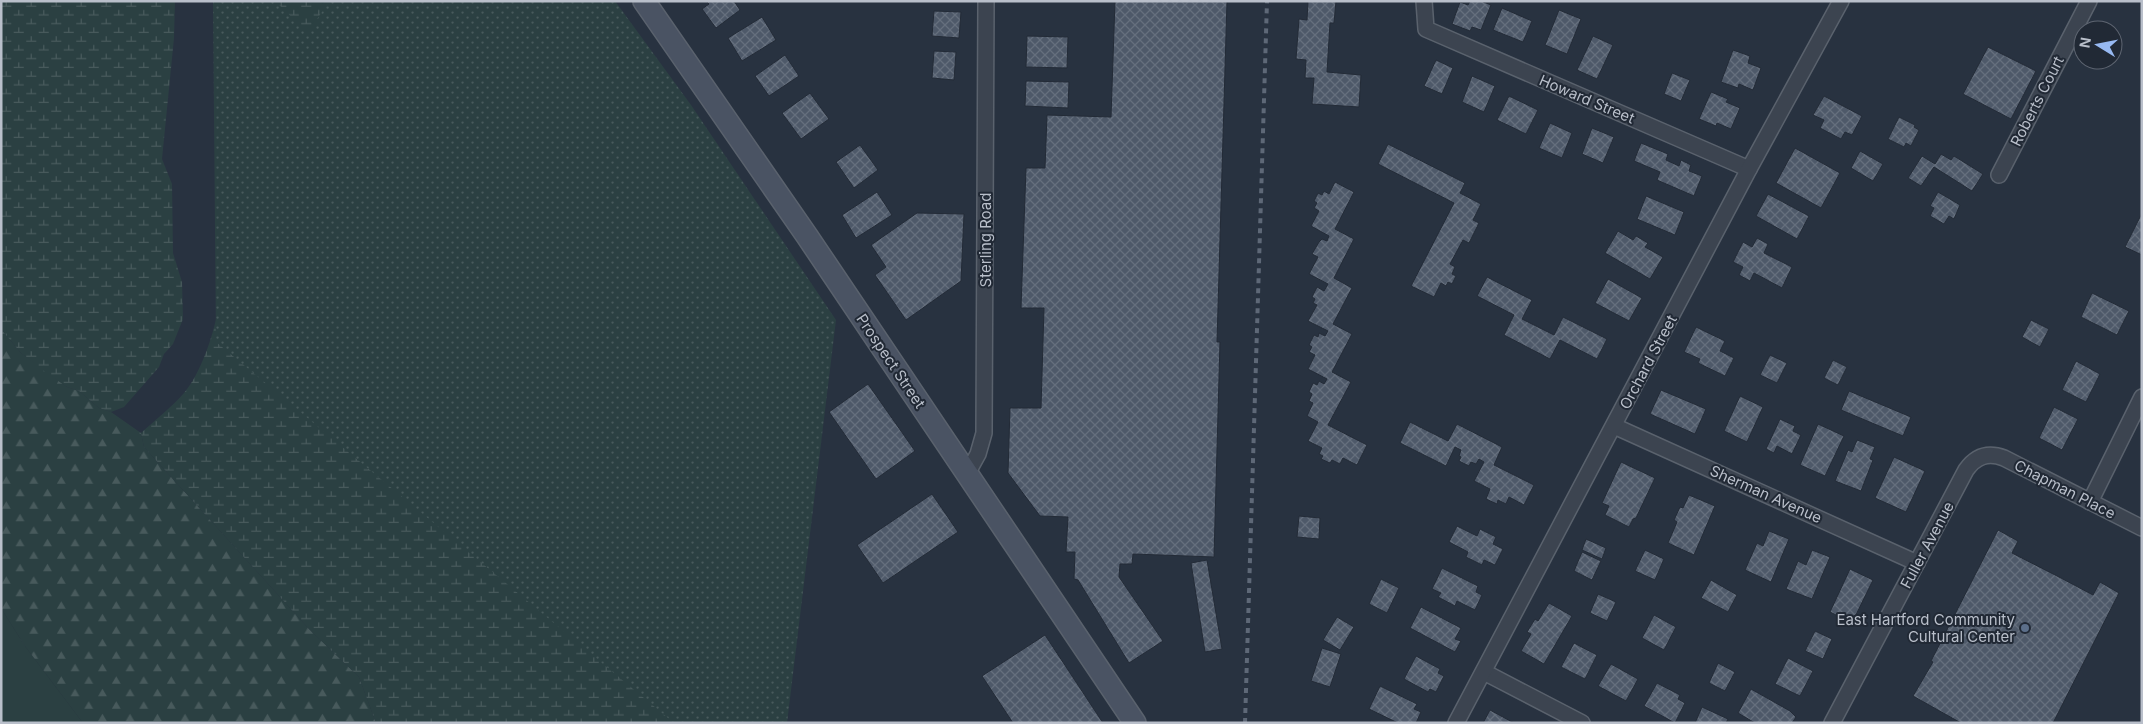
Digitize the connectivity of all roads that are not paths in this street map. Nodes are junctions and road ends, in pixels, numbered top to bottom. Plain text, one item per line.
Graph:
1 (986, 1) edge
2 (1424, 1) edge
3 (1841, 1) edge
4 (2089, 1) edge
5 (646, 2) edge
6 (1749, 169) junction
7 (1999, 175) dead end
8 (2142, 397) edge
9 (1614, 426) junction
10 (1988, 455) joint
11 (967, 474) junction
12 (2090, 502) junction
13 (2142, 528) edge
14 (1918, 563) junction
15 (1484, 672) junction
16 (1135, 723) edge
17 (1456, 723) edge
18 (1582, 723) edge
19 (1832, 723) edge

1 - 11 street, Sterling Road
2 - 6 street, Howard Street
3 - 6 street, Orchard Street
4 - 7 street, Roberts Court
5 - 11 main road, Prospect Street
6 - 9 street, Orchard Street
8 - 12 street
9 - 14 street, Sherman Avenue
9 - 15 street, Orchard Street
10 - 12 street, Chapman Place
10 - 14 street, Fuller Avenue
11 - 16 main road, Prospect Street
12 - 13 street, Chapman Place
14 - 19 street, Fuller Avenue
15 - 17 street, Orchard Street
15 - 18 street

